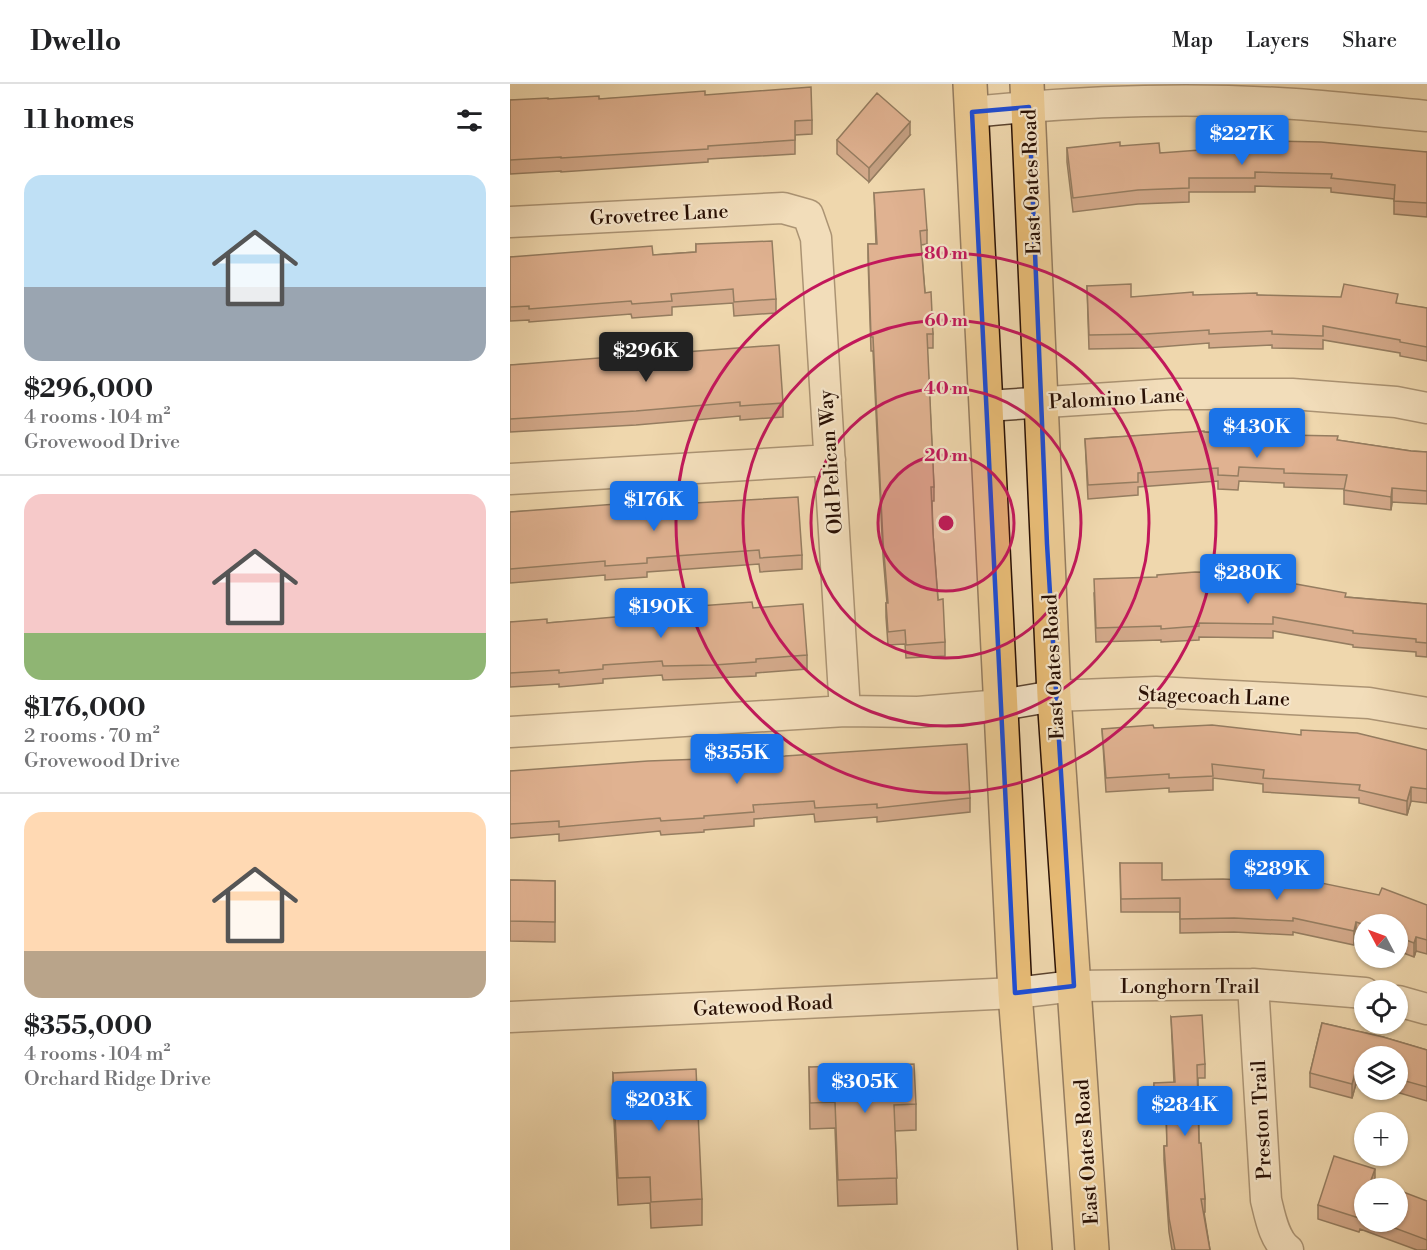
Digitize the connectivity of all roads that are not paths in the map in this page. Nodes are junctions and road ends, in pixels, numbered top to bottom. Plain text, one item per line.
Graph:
1 (1028, 95) edge
2 (971, 98) edge
3 (1427, 116) edge
4 (808, 215) joint
5 (510, 222) edge
6 (1040, 402) junction
7 (987, 406) junction
8 (1427, 408) edge
9 (830, 460) junction
10 (510, 479) edge
11 (1054, 696) junction
12 (1001, 705) junction
13 (845, 711) junction
14 (1427, 713) edge
15 (510, 732) edge
16 (1253, 984) junction
17 (1074, 986) junction
18 (1354, 992) edge
19 (1015, 993) junction
20 (1408, 1004) edge
21 (1427, 1009) edge
22 (510, 1017) edge
23 (1035, 1250) edge
24 (1092, 1250) edge
25 (1288, 1250) edge

1 - 2 street
1 - 3 street
1 - 6 main road, East Oates Road
2 - 7 main road
4 - 5 street, Grovetree Lane
4 - 9 street, Old Pelican Way
6 - 7 street, Palomino Lane
6 - 8 street, Palomino Lane
6 - 11 main road, East Oates Road
7 - 12 main road
9 - 10 street
9 - 13 street, Old Pelican Way
11 - 12 street, Stagecoach Lane
11 - 14 street, Stagecoach Lane
11 - 17 main road, East Oates Road
12 - 13 street, Stagecoach Lane
12 - 19 main road
13 - 15 street, Stagecoach Lane
16 - 17 street, Longhorn Trail
16 - 18 street, Longhorn Trail
16 - 25 street, Preston Trail
17 - 19 street, Longhorn Trail
17 - 24 main road, East Oates Road
19 - 22 street, Gatewood Road
19 - 23 main road
20 - 21 street

